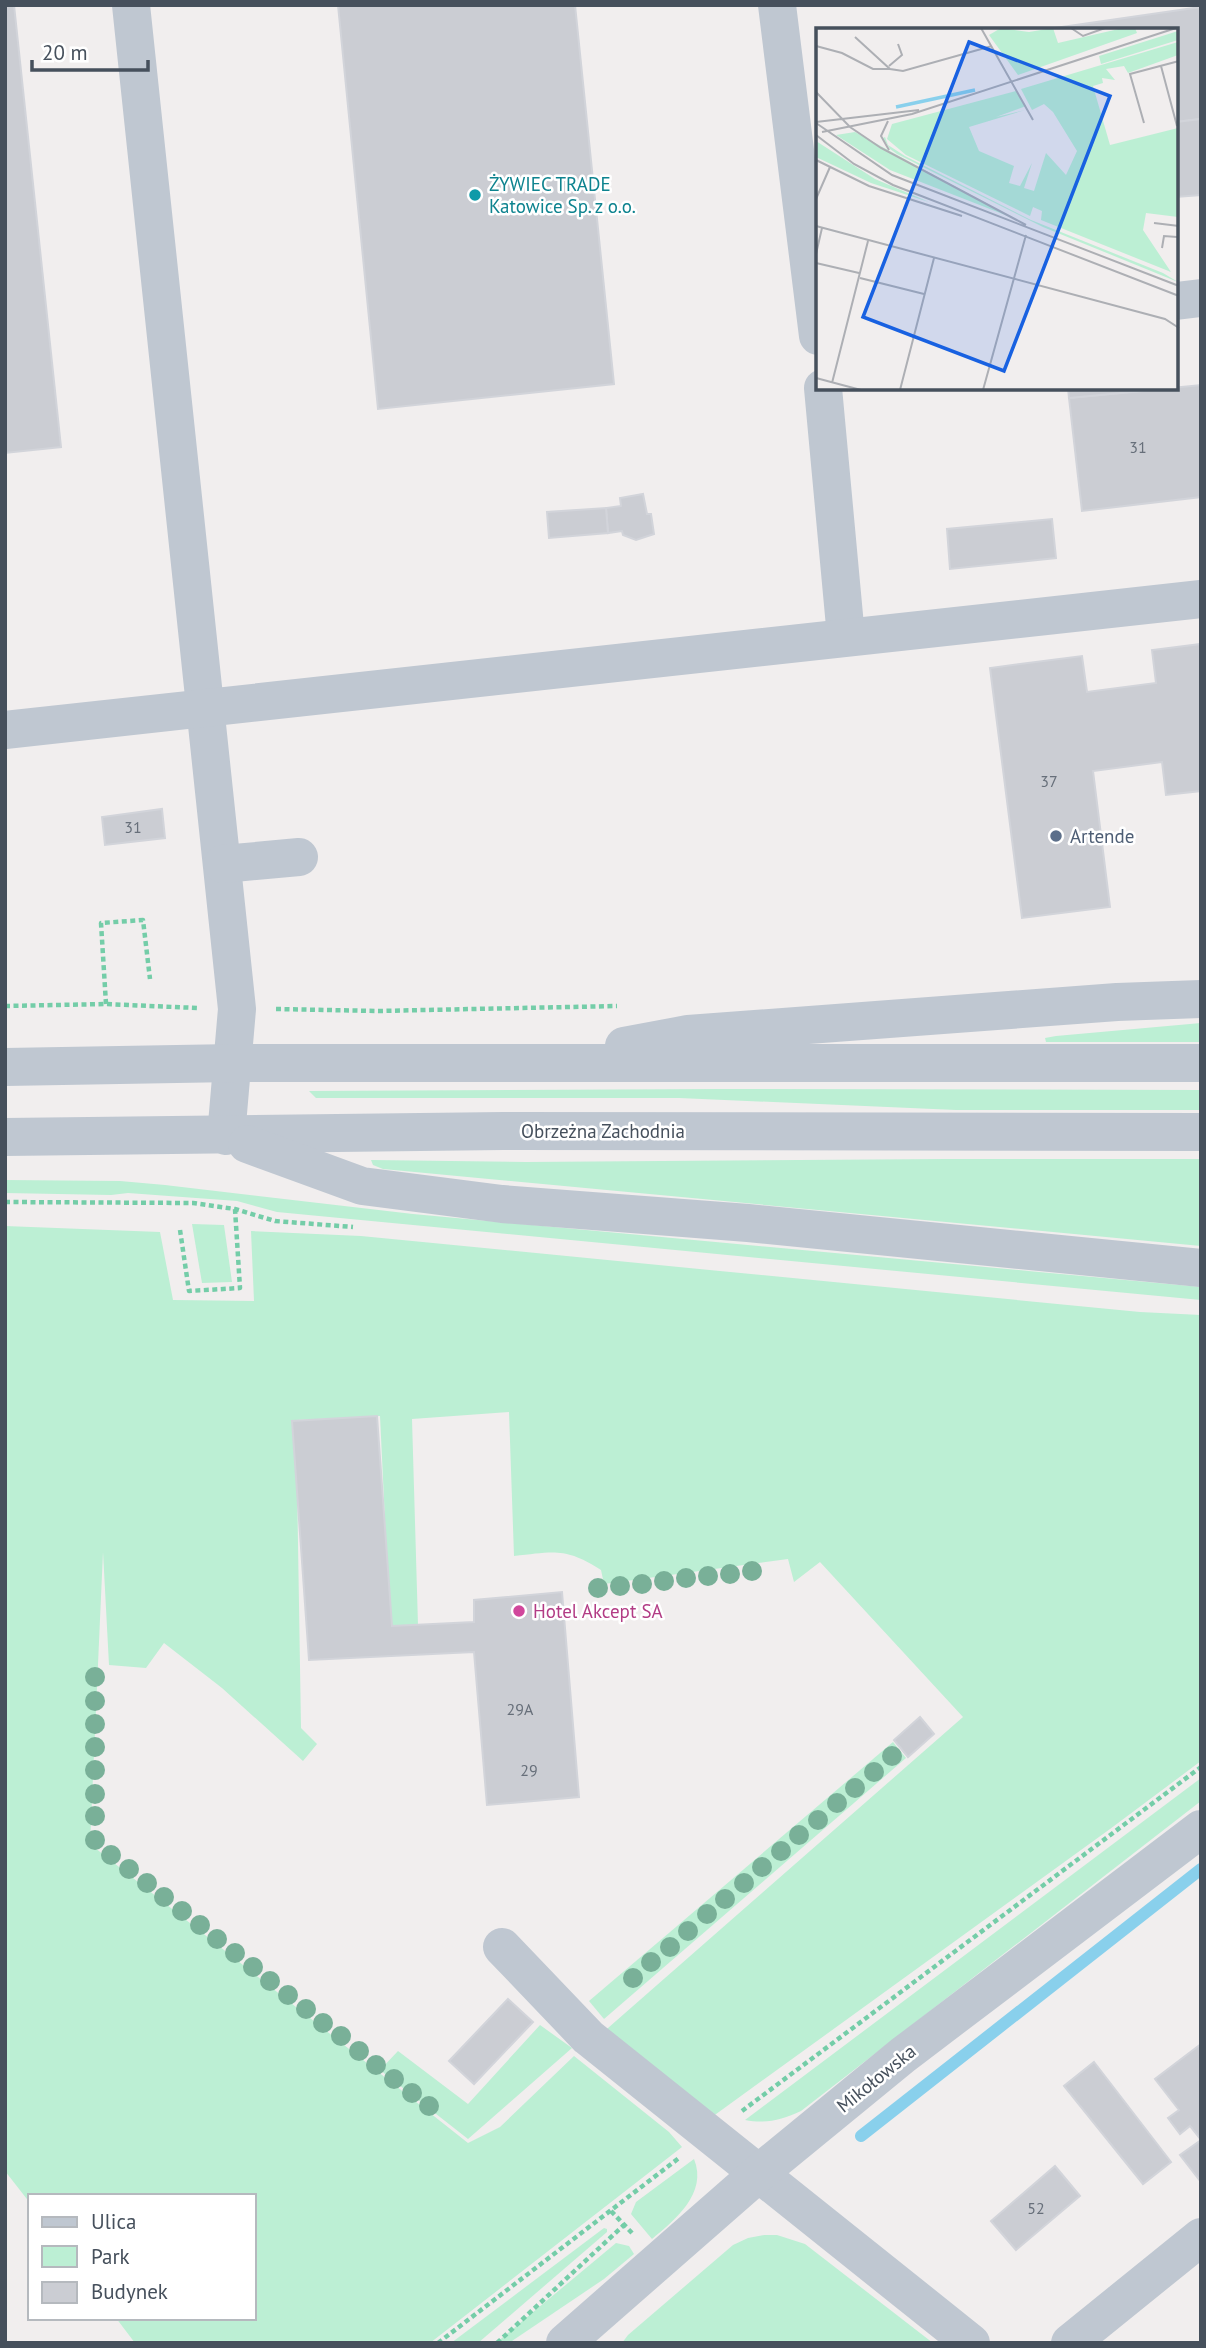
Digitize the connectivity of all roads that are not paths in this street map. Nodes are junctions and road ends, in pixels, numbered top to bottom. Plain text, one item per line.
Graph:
1 (131, 5) edge
2 (777, 5) edge
3 (1201, 298) edge
4 (1178, 301) edge
5 (816, 328) edge
6 (823, 390) edge
7 (1201, 599) edge
8 (846, 637) junction
9 (206, 708) junction
10 (5, 730) edge
11 (299, 857) dead end
12 (223, 864) junction
13 (1201, 999) edge
14 (234, 1063) junction
15 (1201, 1063) edge
16 (522, 1064) junction
17 (5, 1067) edge
18 (1201, 1132) edge
19 (226, 1136) junction
20 (5, 1137) edge
21 (1201, 1268) edge
22 (1201, 1829) edge
23 (502, 1947) dead end
24 (759, 2173) junction
25 (1201, 2237) edge
26 (565, 2343) edge
27 (971, 2343) edge
28 (1070, 2343) edge

1 - 9 street
2 - 5 street
3 - 4 street
6 - 8 street
7 - 8 street
8 - 9 street
9 - 10 street
9 - 12 street
11 - 12 street
12 - 14 street
13 - 16 street
14 - 16 street
14 - 17 street
14 - 19 street
15 - 16 street
18 - 19 street, Obrzeżna Zachodnia
19 - 20 street, Obrzeżna Zachodnia
19 - 21 street
22 - 24 street, Mikołowska
23 - 24 street
24 - 26 street, Mikołowska
24 - 27 street
25 - 28 street

